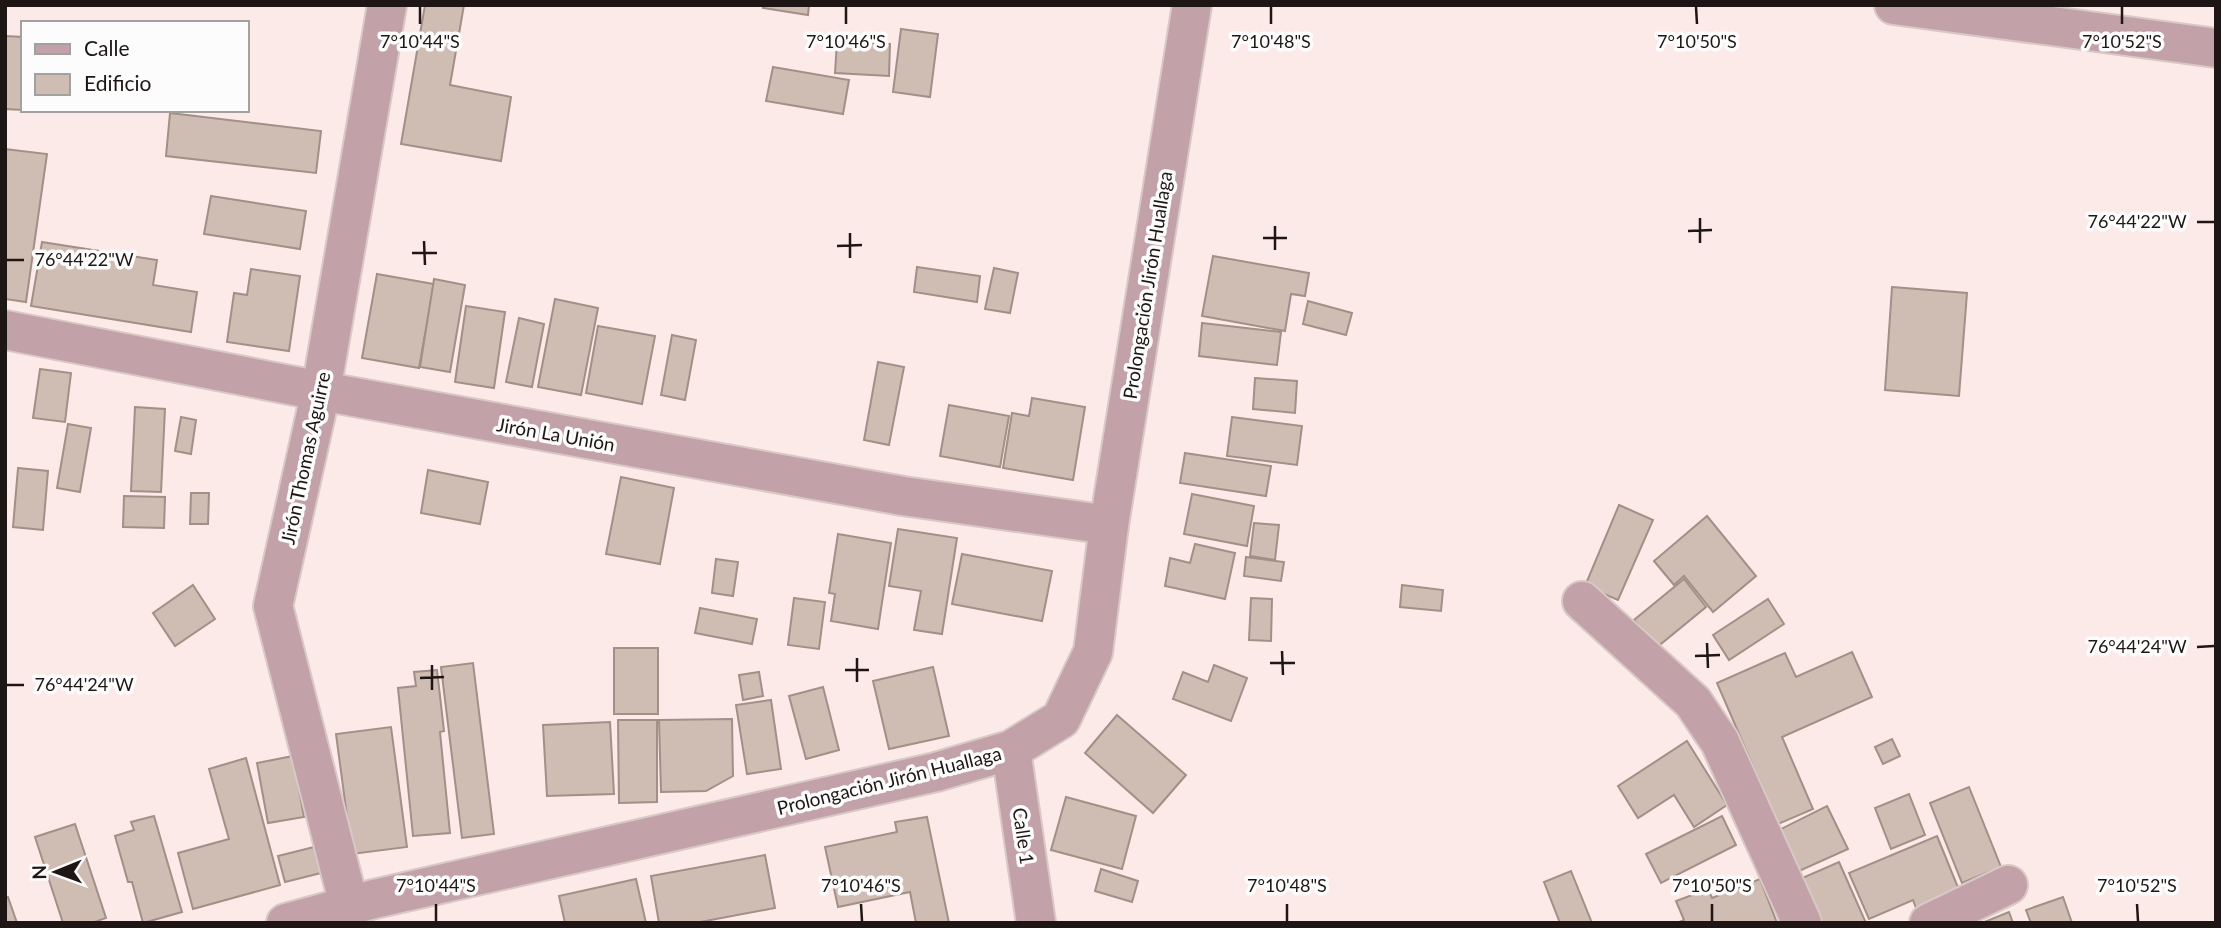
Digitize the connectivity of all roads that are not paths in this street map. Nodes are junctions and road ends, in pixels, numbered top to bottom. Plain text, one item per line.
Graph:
1 (387, 5) edge
2 (1192, 5) edge
3 (1894, 5) edge
4 (2216, 48) edge
5 (5, 330) edge
6 (321, 391) junction
7 (1109, 525) junction
8 (1582, 601) dead end
9 (1011, 750) junction
10 (2008, 885) dead end
11 (349, 905) junction
12 (286, 923) edge
13 (1036, 923) edge
14 (1802, 923) edge
15 (1929, 923) edge

1 - 6 street, Jirón Thomas Aguirre
2 - 7 street, Prolongación Jirón Huallaga
3 - 4 street
5 - 6 street, Jirón La Unión
6 - 7 street, Jirón La Unión
6 - 11 street, Jirón Thomas Aguirre
7 - 9 street, Prolongación Jirón Huallaga
8 - 14 street
9 - 11 street, Prolongación Jirón Huallaga
9 - 13 street, Calle 1
10 - 15 street
11 - 12 street, Prolongación Jirón Huallaga

